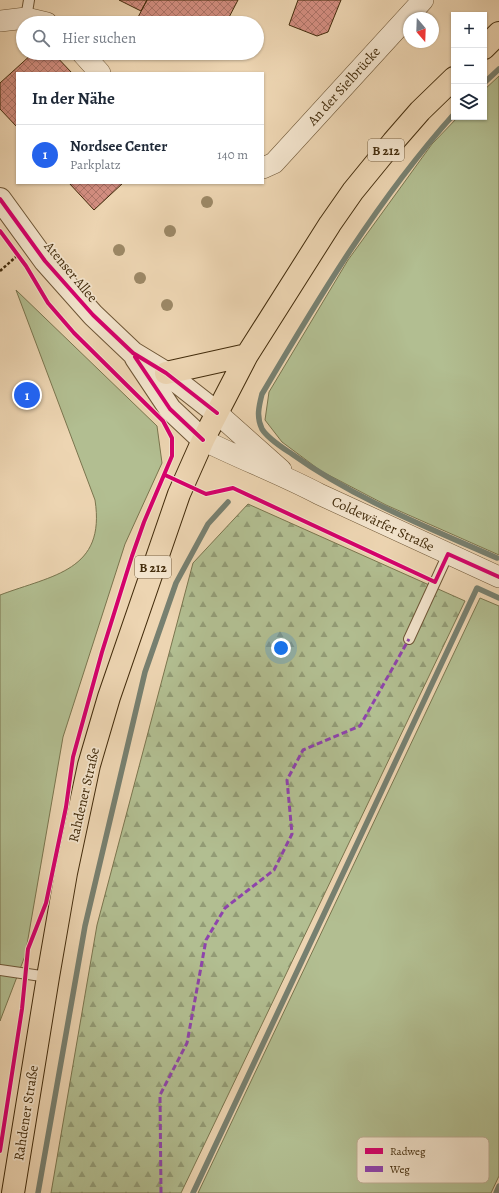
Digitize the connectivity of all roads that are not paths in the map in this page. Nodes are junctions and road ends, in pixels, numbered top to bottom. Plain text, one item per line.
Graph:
1 (423, 0) edge
2 (27, 9) edge
3 (37, 16) edge
4 (0, 21) edge
5 (499, 33) edge
6 (487, 45) edge
7 (88, 60) edge
8 (99, 72) edge
9 (451, 81) edge
10 (264, 168) edge
11 (0, 199) edge
12 (133, 353) junction
13 (247, 355) junction
14 (166, 373) junction
15 (217, 413) junction
16 (203, 440) junction
17 (291, 479) junction
18 (448, 554) junction
19 (499, 576) edge
20 (409, 639) dead end
21 (0, 970) edge
22 (48, 978) junction
23 (13, 1193) edge

1 - 10 street, An der Sielbrücke
2 - 3 street
2 - 4 street
5 - 6 main road
7 - 8 street
9 - 13 main road, B 212
11 - 12 street, Atenser Allee
12 - 14 street, Atenser Allee
12 - 16 street, Atenser Allee
13 - 14 main road
13 - 15 main road, B 212
14 - 15 street, Atenser Allee
15 - 16 main road, Rahdener Straße / B 212
15 - 17 street, Coldewärfer Straße
16 - 17 street, Coldewärfer Straße
16 - 22 main road, Rahdener Straße / B 212
17 - 18 street, Coldewärfer Straße
18 - 19 street, Coldewärfer Straße
18 - 20 lane
21 - 22 lane
22 - 23 main road, Rahdener Straße / B 212

